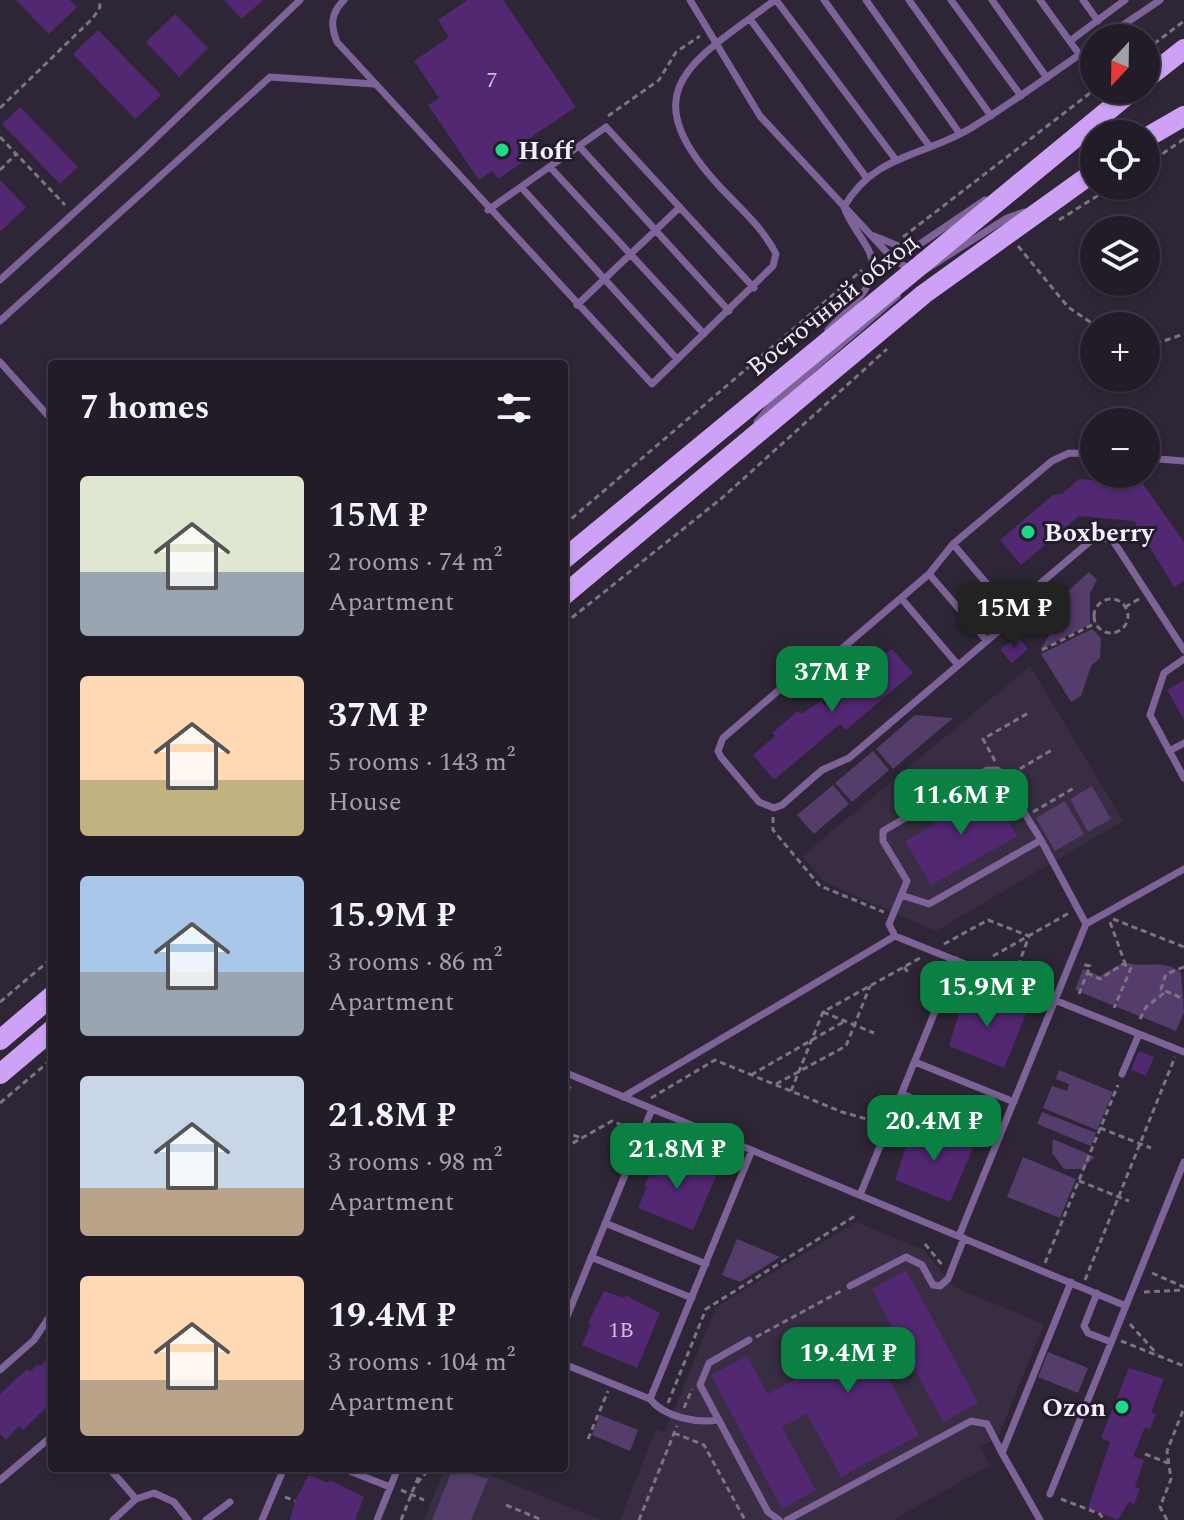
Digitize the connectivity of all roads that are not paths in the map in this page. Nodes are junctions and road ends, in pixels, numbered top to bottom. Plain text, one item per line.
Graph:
1 (300, 0) edge
2 (344, 0) edge
3 (690, 0) edge
4 (776, 0) edge
5 (824, 0) edge
6 (866, 0) edge
7 (909, 0) edge
8 (951, 0) edge
9 (992, 0) edge
10 (1040, 0) edge
11 (1083, 0) edge
12 (1125, 0) edge
13 (1160, 0) edge
14 (750, 19) junction
15 (1098, 21) junction
16 (1125, 24) edge
17 (1070, 41) junction
18 (716, 44) junction
19 (1184, 49) edge
20 (1079, 54) joint
21 (1160, 68) edge
22 (1047, 78) junction
23 (374, 84) junction
24 (1021, 96) junction
25 (1116, 104) edge
26 (991, 116) junction
27 (1184, 116) edge
28 (1160, 130) edge
29 (960, 134) junction
30 (579, 146) junction
31 (930, 147) junction
32 (1047, 159) junction
33 (896, 160) junction
34 (550, 167) junction
35 (866, 177) junction
36 (1080, 186) edge
37 (521, 187) junction
38 (680, 207) junction
39 (844, 207) junction
40 (488, 210) junction
41 (1051, 214) junction
42 (656, 231) junction
43 (869, 234) junction
44 (631, 254) junction
45 (894, 260) junction
46 (907, 276) junction
47 (605, 279) junction
48 (0, 280) edge
49 (754, 288) junction
50 (577, 305) junction
51 (729, 311) junction
52 (0, 321) edge
53 (704, 334) junction
54 (677, 359) junction
55 (0, 362) edge
56 (781, 378) junction
57 (48, 416) edge
58 (1080, 454) edge
59 (727, 458) junction
60 (1160, 459) edge
61 (1184, 461) edge
62 (953, 544) junction
63 (568, 556) edge
64 (929, 574) junction
65 (568, 592) edge
66 (901, 598) junction
67 (1009, 610) junction
68 (987, 641) junction
69 (1184, 650) edge
70 (1184, 659) edge
71 (958, 665) junction
72 (1184, 743) edge
73 (1169, 751) junction
74 (1183, 772) edge
75 (1041, 840) junction
76 (1184, 869) edge
77 (901, 895) junction
78 (1086, 924) junction
79 (895, 936) junction
80 (956, 960) junction
81 (48, 999) edge
82 (1055, 1000) junction
83 (48, 1033) edge
84 (1139, 1034) junction
85 (0, 1040) edge
86 (1181, 1051) edge
87 (915, 1062) junction
88 (0, 1074) edge
89 (568, 1074) edge
90 (1122, 1074) road end
91 (902, 1094) junction
92 (623, 1097) junction
93 (1014, 1102) junction
94 (652, 1109) junction
95 (1000, 1135) junction
96 (752, 1150) junction
97 (1184, 1162) edge
98 (860, 1195) junction
99 (605, 1223) junction
100 (962, 1237) junction
101 (591, 1257) junction
102 (706, 1264) junction
103 (1071, 1282) junction
104 (850, 1286) road end
105 (1097, 1293) junction
106 (692, 1298) junction
107 (1126, 1306) junction
108 (568, 1314) edge
109 (48, 1319) edge
110 (749, 1340) road end
111 (1112, 1340) junction
112 (568, 1366) edge
113 (0, 1370) edge
114 (650, 1399) junction
115 (718, 1420) junction
116 (48, 1439) edge
117 (1002, 1453) junction
118 (112, 1472) edge
119 (282, 1472) edge
120 (352, 1472) edge
121 (396, 1472) edge
122 (0, 1480) edge
123 (390, 1487) junction
124 (1050, 1494) road end
125 (136, 1499) junction
126 (230, 1502) dead end
127 (113, 1520) edge
128 (188, 1520) edge
129 (206, 1520) edge
130 (262, 1520) edge
131 (377, 1520) edge
132 (779, 1520) edge
133 (787, 1520) edge
134 (1040, 1520) edge

1 - 48 lane
2 - 23 lane
3 - 18 lane
4 - 14 lane
4 - 33 lane
5 - 31 lane
6 - 29 lane
7 - 26 lane
8 - 24 lane
9 - 22 lane
10 - 17 lane
11 - 15 lane
12 - 15 lane
13 - 16 lane
14 - 18 lane
14 - 35 lane
15 - 17 lane
17 - 20 lane
18 - 39 lane
18 - 49 lane
19 - 21 main road
20 - 22 lane
22 - 24 lane
23 - 40 lane
23 - 52 lane
24 - 26 lane
25 - 32 main road, Восточный обход
26 - 29 lane
27 - 28 main road
29 - 31 lane
30 - 34 lane
30 - 38 lane
30 - 42 lane
31 - 33 lane
32 - 43 lane
32 - 46 main road, Восточный обход
33 - 35 lane
34 - 37 lane
34 - 44 lane
35 - 39 lane
36 - 41 main road, Восточный обход
37 - 40 lane
37 - 47 lane
38 - 42 lane
38 - 49 lane
39 - 43 lane
39 - 56 lane
40 - 50 lane
41 - 46 lane
41 - 59 main road, Восточный обход
42 - 44 lane
42 - 51 lane
43 - 45 lane
44 - 47 lane
44 - 53 lane
45 - 46 lane
45 - 46 lane
46 - 56 main road, Восточный обход
46 - 59 lane
47 - 50 lane
47 - 54 lane
49 - 51 lane
50 - 54 lane
51 - 53 lane
53 - 54 lane
55 - 57 lane
56 - 63 main road, Восточный обход
58 - 62 lane
59 - 65 main road, Восточный обход
60 - 61 lane
62 - 64 lane
62 - 67 lane
64 - 66 lane
64 - 68 lane
66 - 71 lane
66 - 71 lane
67 - 68 lane
67 - 69 lane
68 - 71 lane
70 - 73 lane
72 - 73 lane
73 - 74 lane
75 - 77 lane
75 - 77 lane
75 - 78 lane
76 - 78 lane
77 - 79 lane
78 - 82 lane
79 - 80 lane
79 - 92 lane
80 - 82 lane
80 - 87 lane
81 - 85 main road
82 - 84 lane
82 - 93 lane
83 - 88 main road
84 - 86 lane
84 - 90 lane
87 - 91 lane
87 - 93 lane
89 - 92 lane
91 - 95 lane
91 - 98 lane
92 - 94 lane
93 - 95 lane
94 - 96 lane
94 - 99 lane
95 - 100 lane
96 - 98 lane
96 - 102 lane
97 - 107 lane
98 - 100 lane
99 - 101 lane
99 - 102 lane
100 - 103 lane
100 - 104 lane
101 - 106 lane
101 - 108 lane
102 - 106 lane
103 - 105 lane
103 - 117 lane
105 - 107 lane
105 - 111 lane
106 - 114 lane
107 - 111 lane
109 - 113 lane
110 - 115 lane
111 - 124 lane
112 - 114 lane
114 - 115 lane
115 - 132 lane
116 - 122 lane
117 - 133 lane
117 - 134 lane
118 - 125 lane
119 - 130 lane
120 - 123 lane
121 - 123 lane
123 - 131 lane
125 - 127 lane
125 - 128 lane
126 - 129 lane

